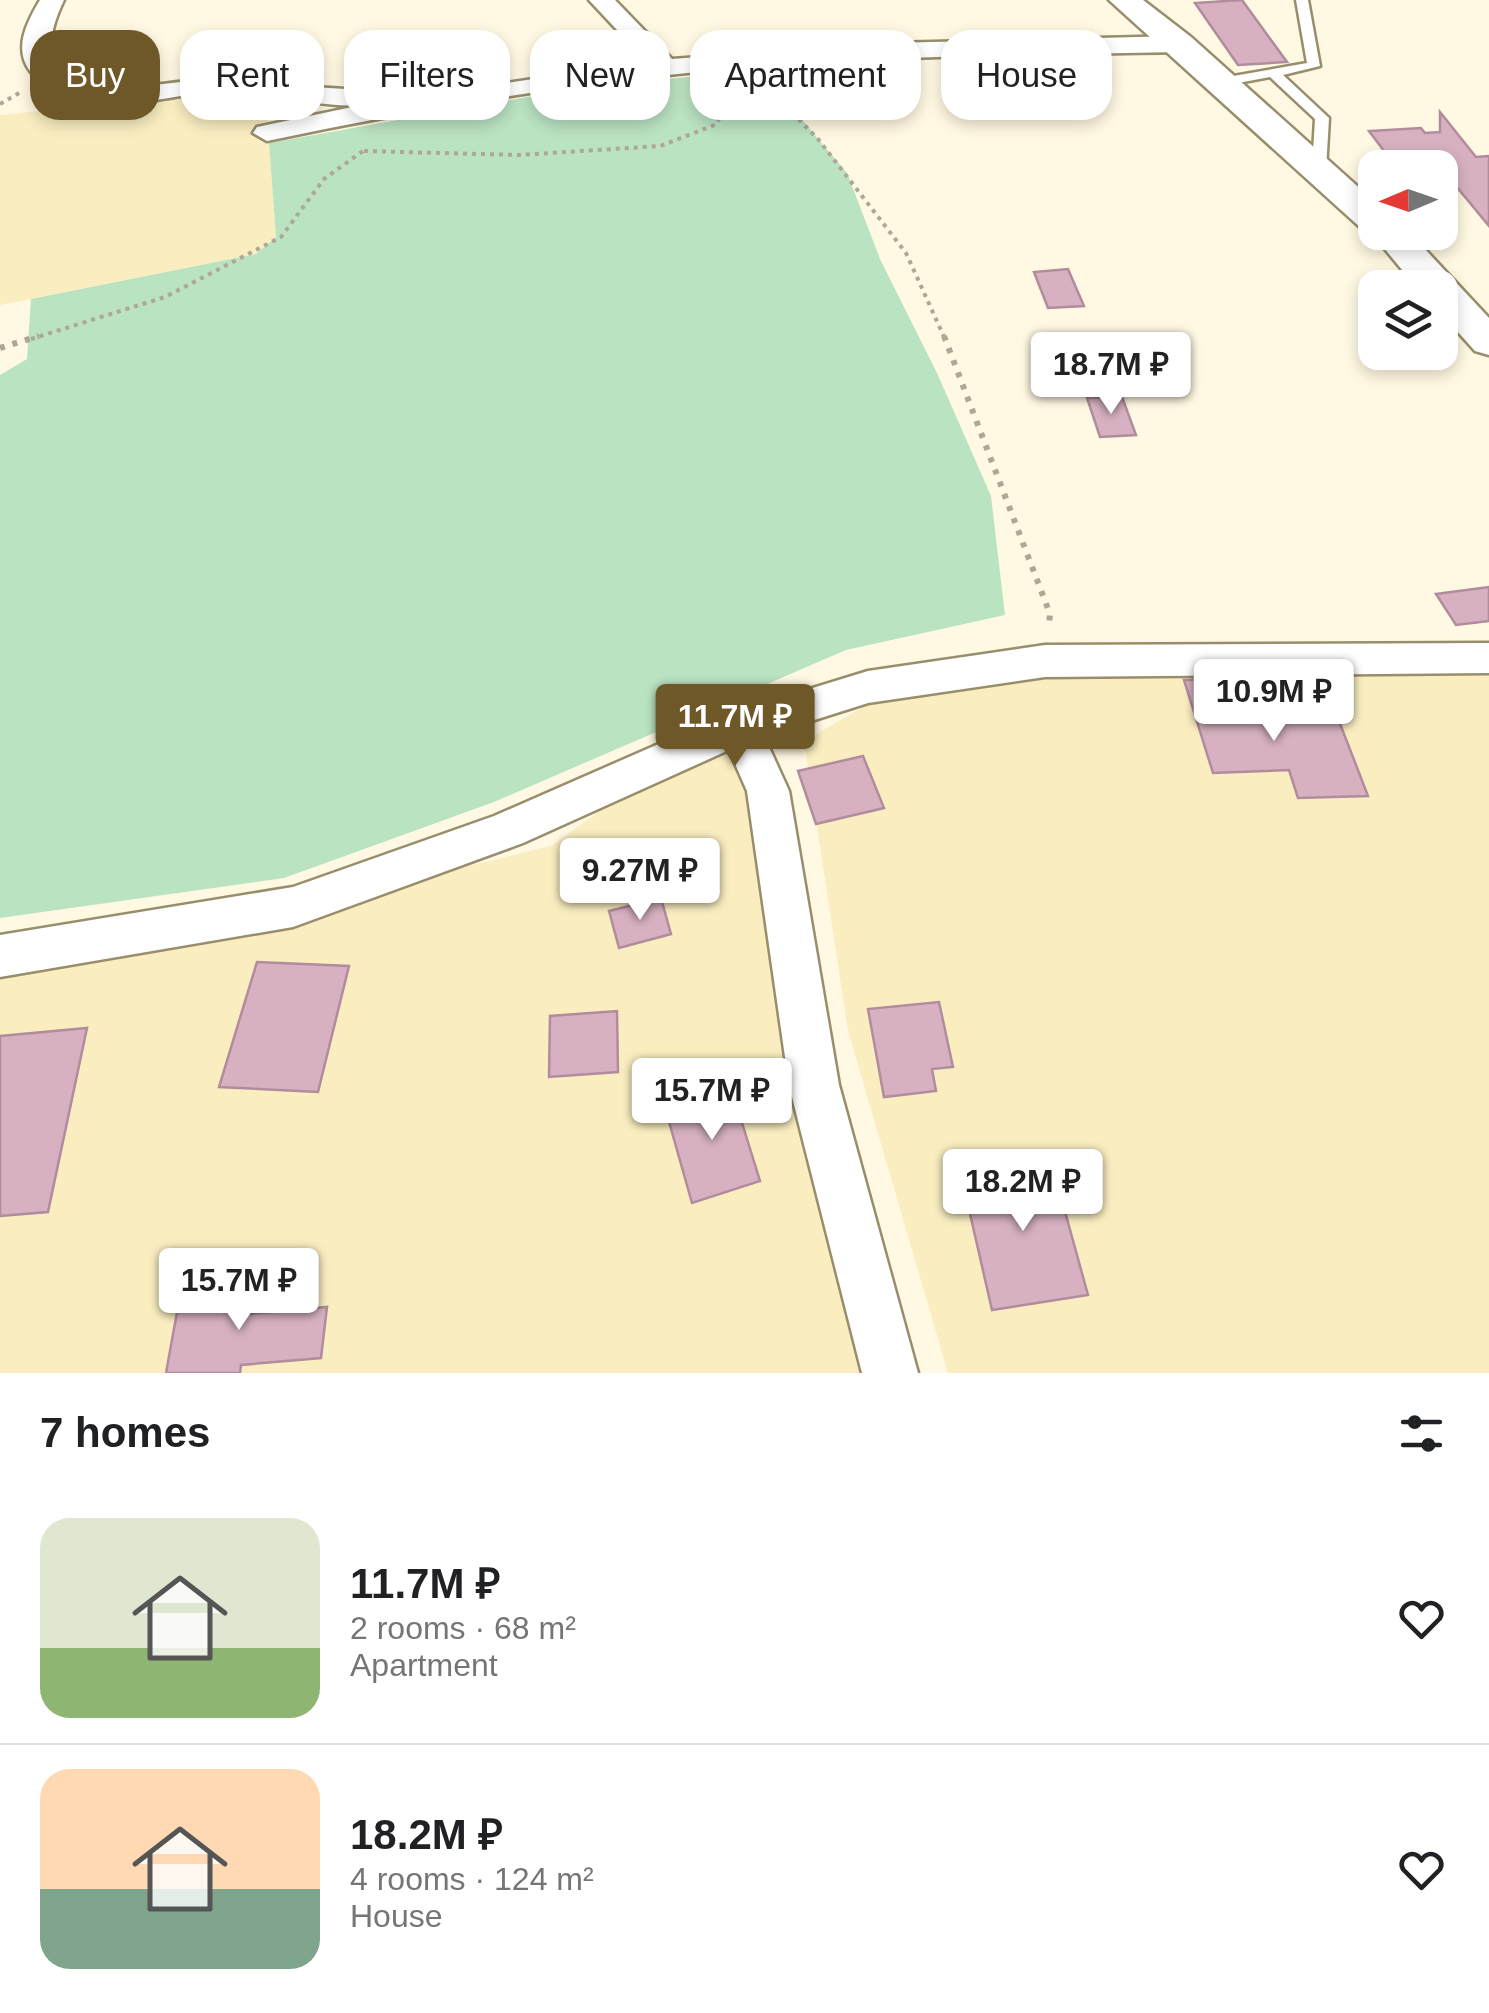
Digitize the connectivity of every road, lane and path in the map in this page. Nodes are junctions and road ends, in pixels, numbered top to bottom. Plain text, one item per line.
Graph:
1 (52, 0) edge
2 (601, 0) edge
3 (1124, 0) edge
4 (1302, 0) edge
5 (630, 30) edge
6 (1180, 44) junction
7 (921, 54) edge
8 (1273, 73) junction
9 (1222, 82) junction
10 (344, 97) edge
11 (344, 116) edge
12 (398, 120) edge
13 (718, 120) edge
14 (799, 120) edge
15 (267, 133) dead end
16 (364, 151) junction
17 (1318, 170) junction
18 (1358, 206) edge
19 (1404, 250) edge
20 (1423, 270) edge
21 (1458, 309) edge
22 (1489, 342) edge
23 (0, 347) edge
24 (1489, 658) edge
25 (1045, 661) junction
26 (739, 728) junction
27 (0, 956) edge
28 (890, 1373) edge

1 - 10 street
2 - 5 street
3 - 6 street
4 - 8 lane
6 - 7 street
6 - 9 street
8 - 9 lane
8 - 17 lane
9 - 17 street
11 - 15 street
12 - 16 path
13 - 16 path
14 - 25 path
16 - 23 path
17 - 18 street
19 - 20 street
21 - 22 street
24 - 25 street
25 - 26 street
26 - 27 street
26 - 28 street

